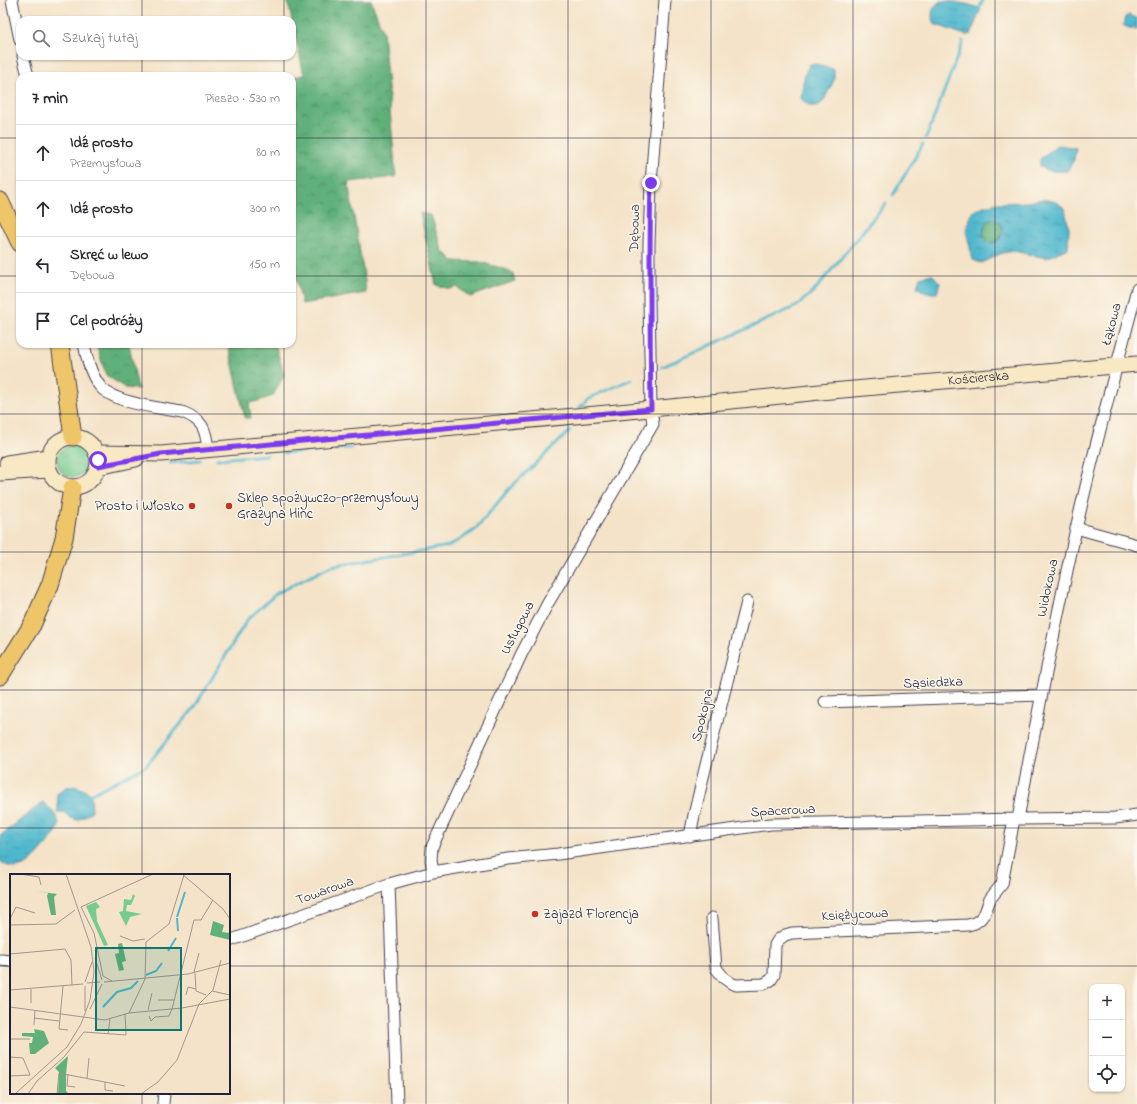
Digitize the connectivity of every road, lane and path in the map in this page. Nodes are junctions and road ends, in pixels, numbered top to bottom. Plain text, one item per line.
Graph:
1 (12, 0) edge
2 (665, 0) edge
3 (16, 20) edge
4 (25, 60) edge
5 (27, 72) edge
6 (0, 201) edge
7 (16, 235) edge
8 (1137, 289) edge
9 (61, 348) edge
10 (85, 348) edge
11 (1137, 364) edge
12 (1116, 366) junction
13 (651, 409) junction
14 (73, 437) junction
15 (208, 450) junction
16 (97, 460) junction
17 (0, 464) edge
18 (48, 464) junction
19 (0, 473) edge
20 (72, 488) junction
21 (1076, 528) junction
22 (1137, 545) edge
23 (747, 602) dead end
24 (0, 676) edge
25 (1041, 695) junction
26 (825, 702) dead end
27 (1137, 815) edge
28 (1016, 819) junction
29 (690, 836) junction
30 (433, 872) junction
31 (389, 884) junction
32 (712, 918) dead end
33 (230, 941) edge
34 (0, 960) edge
35 (10, 961) edge
36 (164, 1094) edge
37 (162, 1104) edge
38 (397, 1104) edge

1 - 3 street
2 - 13 street, Dębowa
4 - 5 street
6 - 7 main road
8 - 12 street, Łąkowa
9 - 14 main road
10 - 15 street
11 - 12 main road, Kościerska
12 - 13 main road, Kościerska
12 - 21 street, Widokowa
13 - 15 main road, Kościerska
13 - 30 street, Usługowa
14 - 16 main road
14 - 18 main road
15 - 16 main road, Kościerska
16 - 20 main road
17 - 18 main road
18 - 19 main road
18 - 20 main road
20 - 24 main road
21 - 22 street
21 - 25 street, Widokowa
23 - 29 street, Spokojna
25 - 26 street, Sąsiedzka
25 - 28 street, Widokowa
27 - 28 street, Spacerowa
28 - 29 street, Spacerowa
28 - 32 street, Księżycowa
29 - 30 street, Spacerowa
30 - 31 street, Towarowa
31 - 33 street, Towarowa
31 - 38 street
34 - 35 street
36 - 37 street

